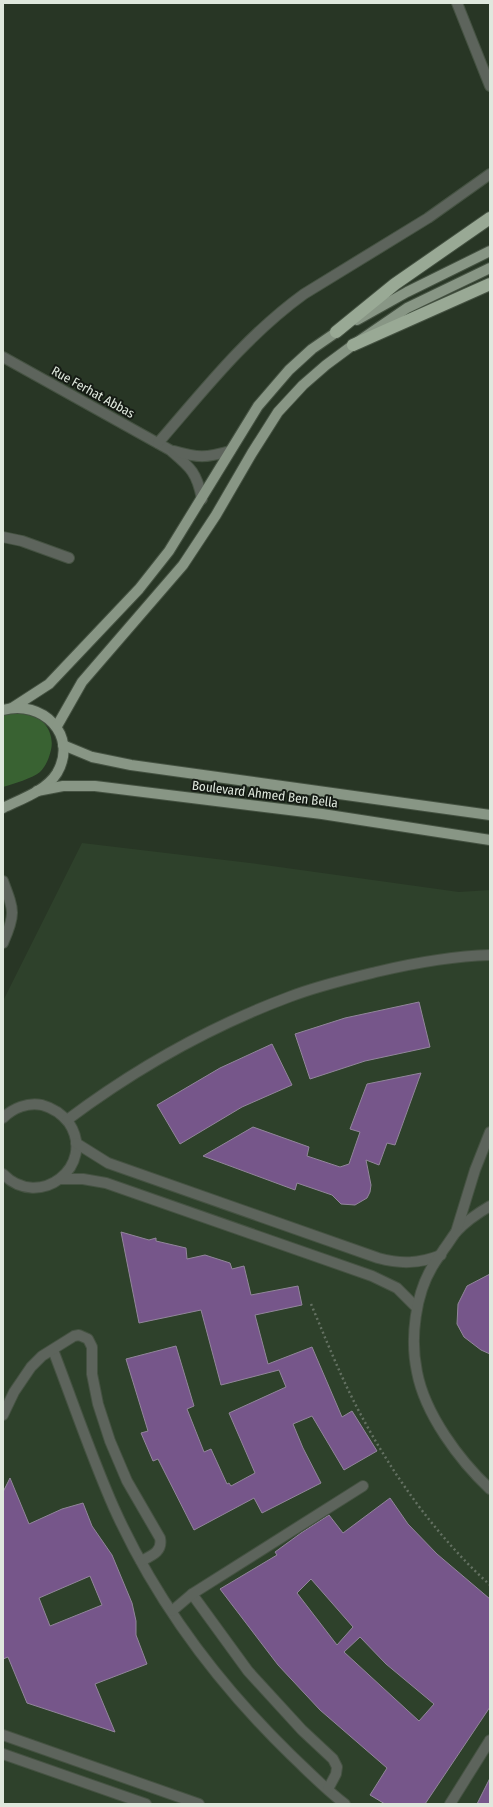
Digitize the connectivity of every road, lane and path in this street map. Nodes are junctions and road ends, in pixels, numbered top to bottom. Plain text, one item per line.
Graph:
1 (457, 3) edge
2 (490, 86) edge
3 (490, 174) edge
4 (490, 218) edge
5 (490, 251) edge
6 (490, 268) edge
7 (490, 284) edge
8 (336, 332) junction
9 (353, 345) junction
10 (3, 358) edge
11 (158, 443) junction
12 (170, 450) junction
13 (230, 452) junction
14 (202, 499) junction
15 (3, 537) edge
16 (69, 558) dead end
17 (7, 709) edge
18 (57, 726) junction
19 (63, 745) junction
20 (37, 791) junction
21 (3, 808) edge
22 (490, 815) edge
23 (490, 840) edge
24 (3, 881) edge
25 (3, 943) edge
26 (490, 955) edge
27 (3, 1118) edge
28 (67, 1120) junction
29 (489, 1140) edge
30 (76, 1143) junction
31 (3, 1175) edge
32 (60, 1179) junction
33 (490, 1206) edge
34 (456, 1232) junction
35 (440, 1255) junction
36 (311, 1304) dead end
37 (417, 1308) junction
38 (53, 1350) junction
39 (3, 1415) edge
40 (363, 1486) dead end
41 (490, 1489) edge
42 (141, 1561) junction
43 (490, 1585) edge
44 (192, 1594) junction
45 (172, 1611) junction
46 (3, 1734) edge
47 (490, 1740) edge
48 (3, 1754) edge
49 (328, 1788) junction
50 (146, 1804) edge
51 (199, 1804) edge
52 (345, 1804) edge
53 (450, 1804) edge

1 - 2 street
3 - 11 street
4 - 8 highway
5 - 8 main road
6 - 9 main road
7 - 9 highway
8 - 13 main road
9 - 18 main road
10 - 11 street, Rue Ferhat Abbas
11 - 12 street, Rue Ferhat Abbas
12 - 13 street, Rue Ferhat Abbas
12 - 14 street, Rue Ferhat Abbas
13 - 14 main road
14 - 17 main road
15 - 16 street
17 - 18 main road
18 - 19 main road
19 - 20 main road
19 - 22 main road, Boulevard Ahmed Ben Bella
20 - 21 main road
20 - 23 main road, Boulevard Ahmed Ben Bella
24 - 25 street
26 - 28 street
27 - 28 street
28 - 30 street
29 - 34 street
30 - 32 street
30 - 35 street
31 - 32 street
32 - 37 street
33 - 34 street
34 - 35 street
35 - 37 street
36 - 43 path
37 - 41 street
38 - 39 street
38 - 42 street
38 - 42 street
40 - 44 street
42 - 45 street
44 - 45 street
44 - 49 street
45 - 49 street
46 - 51 street
47 - 53 street
48 - 50 street
49 - 52 street

